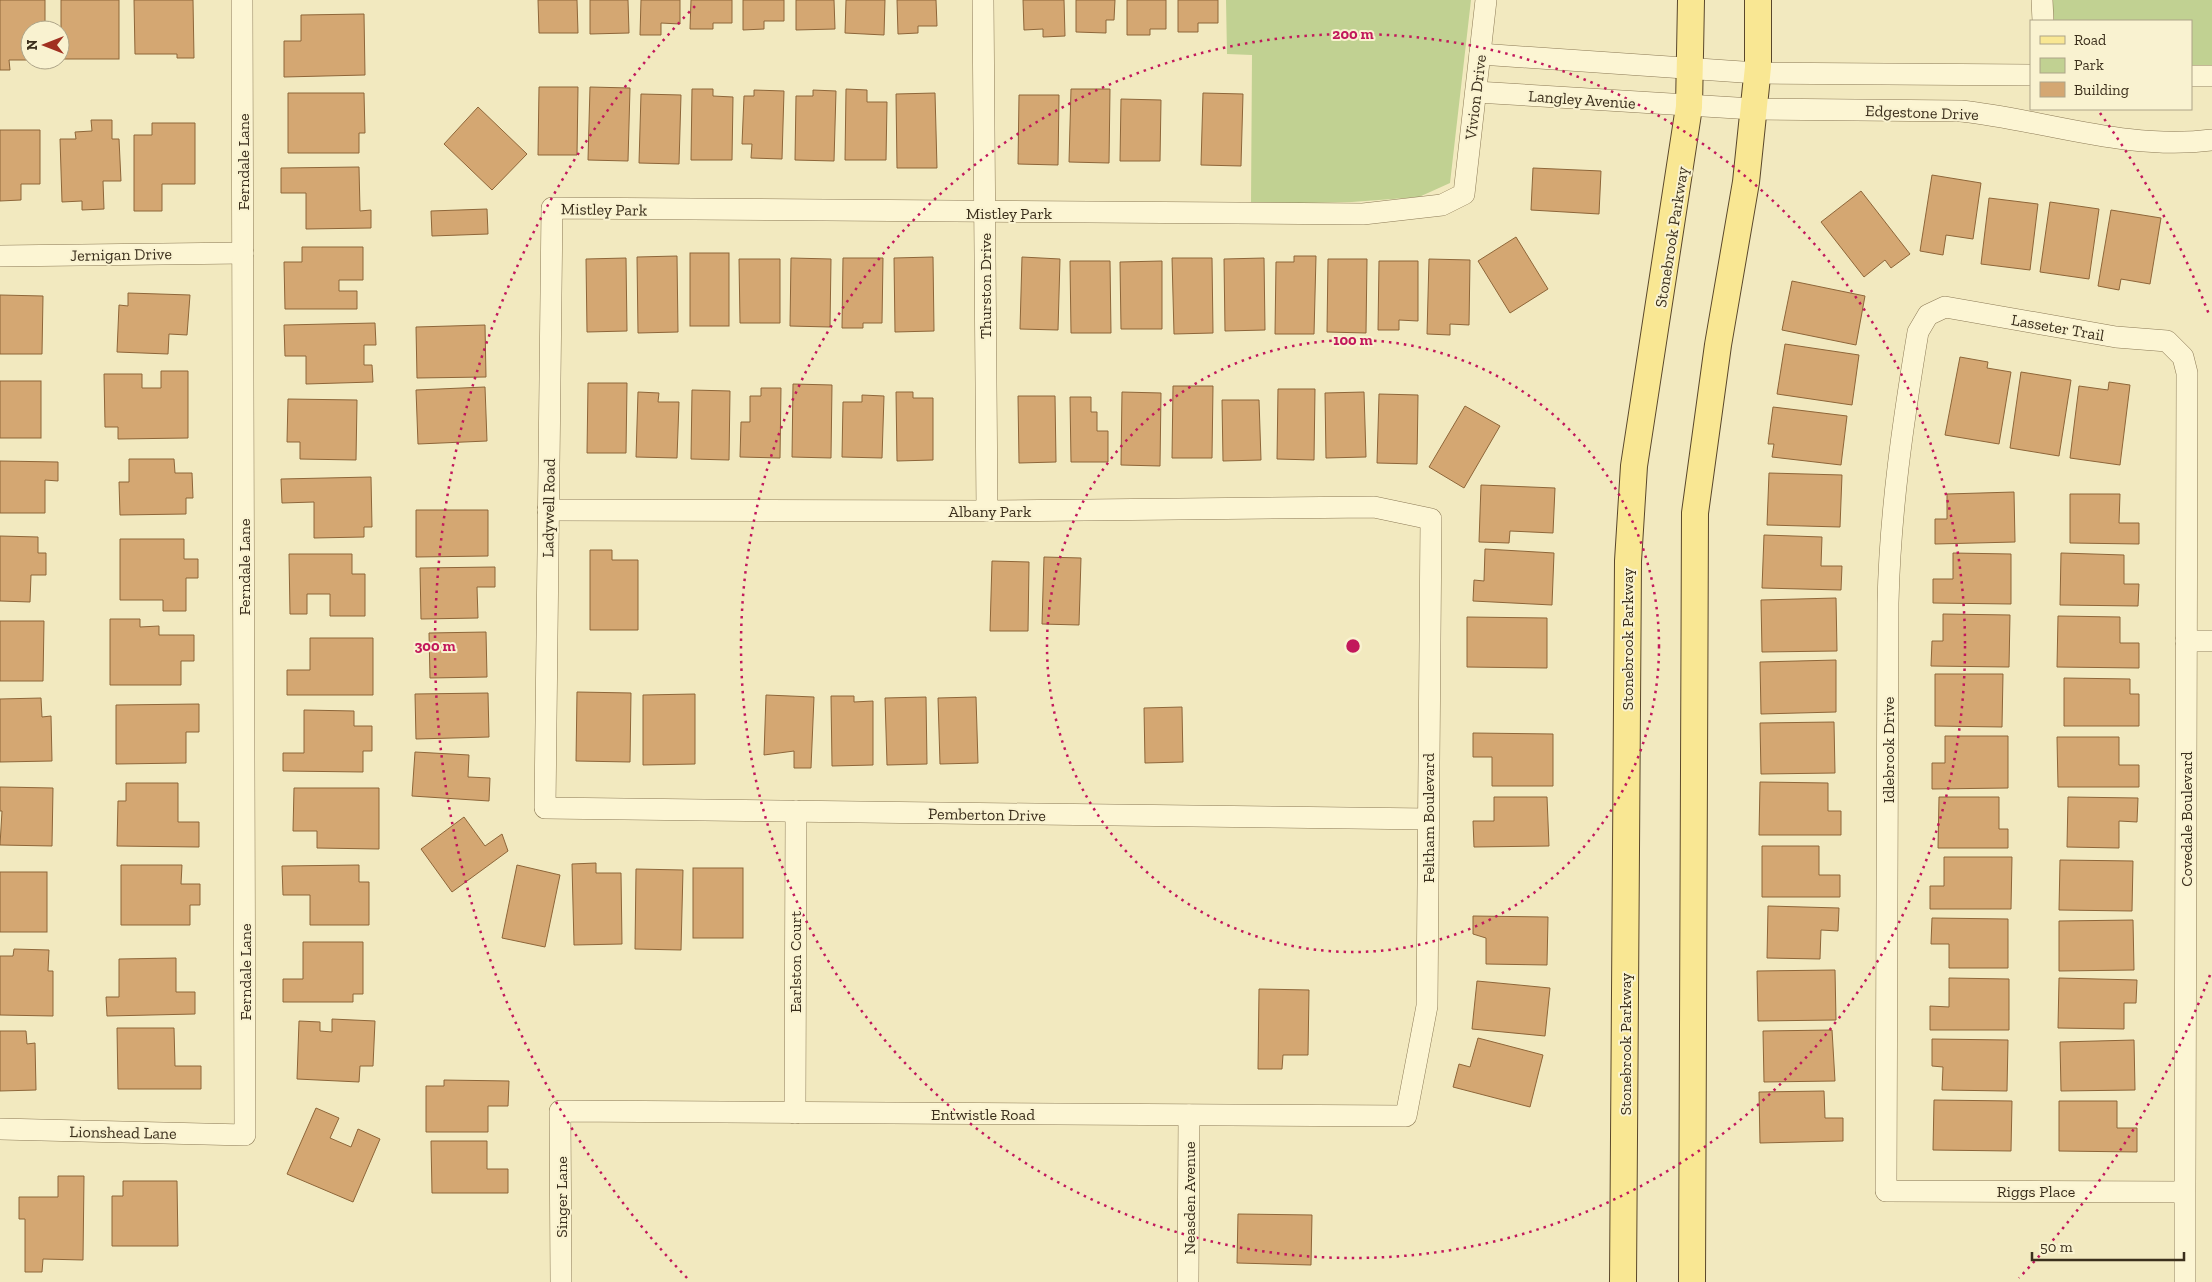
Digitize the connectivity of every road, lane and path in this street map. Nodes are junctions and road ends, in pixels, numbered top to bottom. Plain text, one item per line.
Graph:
1 (242, 0) edge
2 (983, 0) edge
3 (1486, 0) edge
4 (1691, 0) edge
5 (1758, 0) edge
6 (2042, 0) edge
7 (2043, 20) edge
8 (1480, 54) junction
9 (1691, 70) junction
10 (1757, 73) junction
11 (2030, 75) edge
12 (2192, 76) edge
13 (2212, 76) edge
14 (1476, 92) junction
15 (1689, 107) junction
16 (1753, 109) junction
17 (2039, 116) edge
18 (2212, 140) edge
19 (1464, 194) joint
20 (552, 208) joint
21 (984, 213) junction
22 (243, 253) junction
23 (0, 256) edge
24 (1928, 315) joint
25 (2183, 357) joint
26 (548, 510) junction
27 (987, 511) junction
28 (1431, 519) joint
29 (2186, 640) junction
30 (2212, 641) edge
31 (545, 808) joint
32 (796, 812) junction
33 (1428, 819) junction
34 (560, 1112) joint
35 (795, 1113) junction
36 (1189, 1115) junction
37 (1406, 1116) joint
38 (0, 1129) edge
39 (245, 1135) joint
40 (1886, 1191) joint
41 (2185, 1192) junction
42 (561, 1282) edge
43 (1188, 1282) edge
44 (1623, 1282) edge
45 (1692, 1282) edge
46 (2184, 1282) edge

1 - 22 street, Ferndale Lane
2 - 21 street, Thurston Drive
3 - 8 street, Vivion Drive
4 - 9 main road, Stonebrook Parkway
5 - 10 main road
6 - 7 street
8 - 9 street
8 - 14 street, Vivion Drive
9 - 10 street
9 - 15 main road, Stonebrook Parkway
10 - 11 street
10 - 16 main road
12 - 13 street
14 - 15 street, Langley Avenue
14 - 19 street, Vivion Drive
15 - 16 street, Edgestone Drive
15 - 44 main road, Stonebrook Parkway
16 - 17 street, Edgestone Drive
16 - 45 main road
17 - 18 street, Edgestone Drive
19 - 21 street, Mistley Park
20 - 21 street, Mistley Park
20 - 26 street, Ladywell Road
21 - 27 street, Thurston Drive
22 - 23 street, Jernigan Drive
22 - 39 street, Ferndale Lane
24 - 25 street, Lasseter Trail
24 - 40 street, Idlebrook Drive
25 - 29 street, Covedale Boulevard
26 - 27 street, Albany Park
26 - 31 street, Ladywell Road
27 - 28 street, Albany Park
28 - 33 street, Feltham Boulevard
29 - 30 street
29 - 41 street, Covedale Boulevard
31 - 32 street, Pemberton Drive
32 - 33 street, Pemberton Drive
32 - 35 street, Earlston Court
33 - 37 street, Feltham Boulevard
34 - 35 street, Entwistle Road
34 - 42 street, Singer Lane
35 - 36 street, Entwistle Road
36 - 37 street, Entwistle Road
36 - 43 street, Neasden Avenue
38 - 39 street, Lionshead Lane
40 - 41 street, Riggs Place
41 - 46 street, Covedale Boulevard

